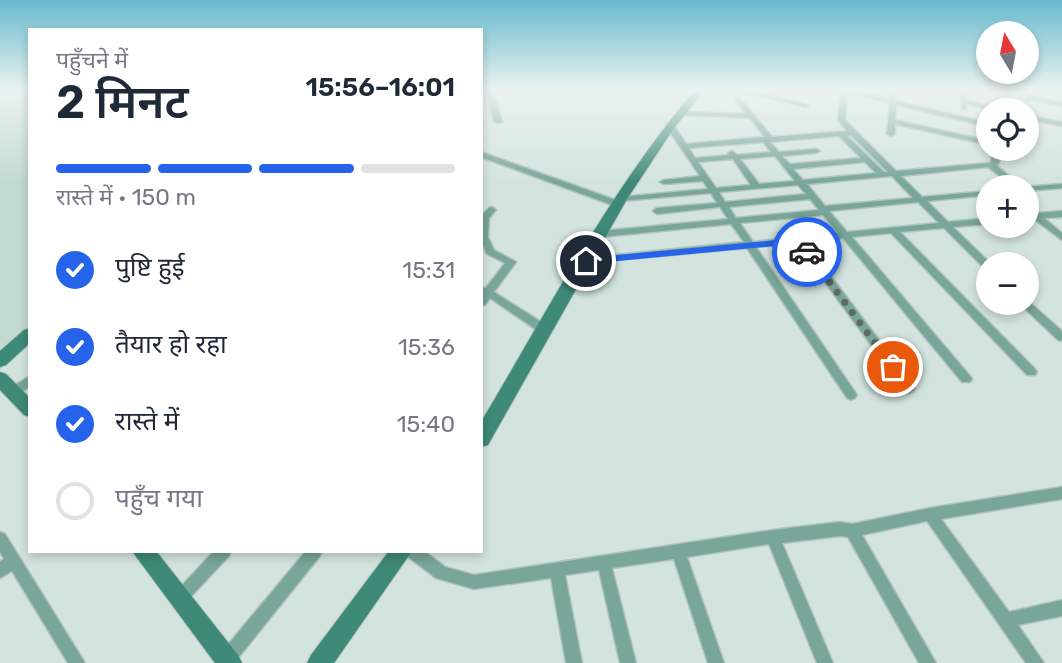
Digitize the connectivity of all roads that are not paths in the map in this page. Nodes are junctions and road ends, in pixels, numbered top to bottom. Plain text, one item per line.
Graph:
1 (675, 121) edge
2 (754, 121) edge
3 (842, 121) edge
4 (892, 121) joint
5 (670, 126) junction
6 (841, 133) junction
7 (852, 133) junction
8 (891, 134) dead end
9 (804, 136) junction
10 (767, 139) junction
11 (976, 141) edge
12 (725, 142) junction
13 (685, 146) junction
14 (816, 151) junction
15 (776, 154) junction
16 (483, 155) edge
17 (735, 157) junction
18 (695, 160) junction
19 (867, 160) junction
20 (995, 161) edge
21 (827, 163) junction
22 (990, 165) junction
23 (787, 167) junction
24 (882, 174) junction
25 (892, 174) junction
26 (1003, 175) edge
27 (706, 178) junction
28 (664, 182) dead end
29 (800, 182) junction
30 (755, 186) junction
31 (1062, 186) edge
32 (1039, 188) edge
33 (714, 190) junction
34 (976, 193) edge
35 (811, 196) junction
36 (918, 199) junction
37 (620, 201) junction
38 (723, 204) junction
39 (492, 210) dead end
40 (657, 211) dead end
41 (824, 211) junction
42 (1062, 214) edge
43 (1039, 216) edge
44 (734, 221) junction
45 (976, 222) edge
46 (1039, 222) edge
47 (944, 226) junction
48 (894, 231) junction
49 (601, 234) junction
50 (845, 235) junction
51 (1062, 237) edge
52 (799, 241) junction
53 (749, 245) junction
54 (976, 256) edge
55 (586, 261) junction
56 (485, 292) edge
57 (1039, 315) edge
58 (545, 330) junction
59 (28, 336) edge
60 (1062, 337) edge
61 (0, 361) edge
62 (1031, 373) dead end
63 (966, 379) dead end
64 (28, 380) edge
65 (7, 385) edge
66 (909, 388) dead end
67 (851, 395) dead end
68 (28, 408) edge
69 (483, 436) edge
70 (1062, 493) edge
71 (930, 514) junction
72 (852, 531) junction
73 (773, 537) junction
74 (0, 539) edge
75 (678, 551) junction
76 (144, 553) edge
77 (222, 553) edge
78 (312, 553) edge
79 (401, 553) edge
80 (415, 553) edge
81 (14, 561) junction
82 (604, 563) junction
83 (557, 570) junction
84 (0, 571) edge
85 (179, 599) junction
86 (1062, 608) edge
87 (1006, 620) junction
88 (228, 661) edge
89 (77, 663) edge
90 (319, 663) edge
91 (574, 663) edge
92 (628, 663) edge
93 (716, 663) edge
94 (825, 663) edge
95 (928, 663) edge
96 (1036, 663) edge

1 - 5 street
2 - 10 street
3 - 7 street
4 - 8 street
4 - 11 street
5 - 13 street
5 - 37 street
6 - 7 street
6 - 9 street
6 - 19 street
7 - 25 street
9 - 10 street
9 - 14 street
10 - 12 street
10 - 15 street
12 - 13 street
12 - 17 street
13 - 18 street
14 - 15 street
14 - 21 street
15 - 17 street
15 - 23 street
16 - 37 street
17 - 18 street
17 - 30 street
18 - 27 street
19 - 21 street
19 - 24 street
20 - 22 street
21 - 23 street
22 - 25 street
22 - 26 street
23 - 29 street
24 - 25 street
24 - 29 street
25 - 36 street
27 - 28 street
27 - 33 street
29 - 30 street
29 - 35 street
30 - 33 street
31 - 32 street
33 - 37 street
33 - 38 street
34 - 36 street
35 - 38 street
35 - 41 street
36 - 41 street
36 - 47 street
37 - 49 street
38 - 40 street
38 - 44 street
39 - 56 street
41 - 44 street
41 - 50 street
42 - 43 street
44 - 49 street
44 - 53 street
45 - 47 street
46 - 51 street
47 - 48 street
47 - 54 street
48 - 50 street
48 - 62 street
49 - 55 street
50 - 52 street
50 - 63 street
52 - 53 street
52 - 66 street
53 - 55 street
53 - 67 street
55 - 58 street
56 - 58 street
57 - 60 street
58 - 69 street
59 - 61 street
64 - 65 street
65 - 68 street
70 - 71 street
71 - 72 street
71 - 87 street
72 - 73 street
72 - 95 street
73 - 75 street
73 - 94 street
74 - 81 street
75 - 82 street
75 - 93 street
76 - 85 street
77 - 85 street
78 - 88 street
79 - 90 street
80 - 83 street
81 - 84 street
81 - 89 street
82 - 83 street
82 - 92 street
83 - 91 street
85 - 88 street
86 - 87 street
87 - 96 street

